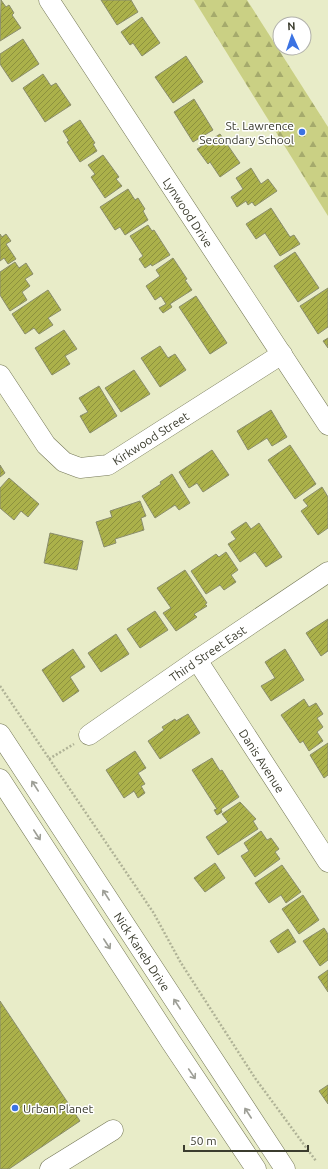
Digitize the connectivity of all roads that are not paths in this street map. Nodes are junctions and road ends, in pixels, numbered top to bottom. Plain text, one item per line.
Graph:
1 (49, 0) edge
2 (282, 354) junction
3 (0, 375) edge
4 (328, 425) edge
5 (328, 572) edge
6 (197, 660) junction
7 (0, 734) edge
8 (89, 735) road end
9 (0, 779) edge
10 (328, 862) edge
11 (112, 1130) dead end
12 (50, 1169) edge
13 (256, 1169) edge
14 (285, 1169) edge

1 - 2 street, Lynwood Drive
2 - 3 street, Kirkwood Street
2 - 4 street, Lynwood Drive
5 - 6 street, Third Street East
6 - 8 street, Third Street East
6 - 10 street, Danis Avenue
14 -> 7 street, Nick Kaneb Drive
9 -> 13 street
11 - 12 street

